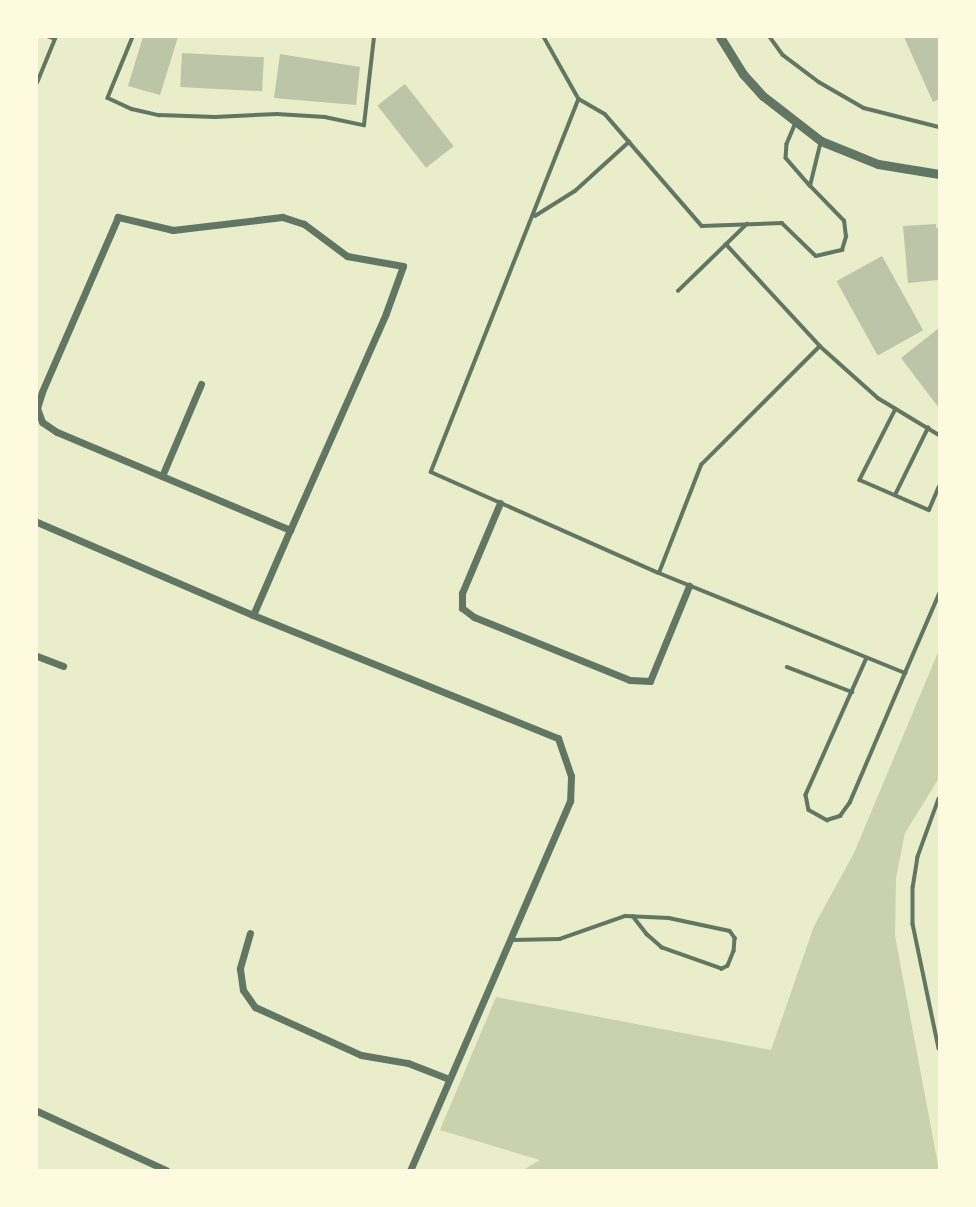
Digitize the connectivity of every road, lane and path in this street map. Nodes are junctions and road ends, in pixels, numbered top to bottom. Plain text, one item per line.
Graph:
1 (48, 37) edge
2 (133, 37) edge
3 (374, 37) edge
4 (544, 37) edge
5 (720, 37) edge
6 (770, 37) edge
7 (37, 83) edge
8 (579, 99) junction
9 (796, 124) junction
10 (939, 127) edge
11 (821, 141) junction
12 (629, 142) junction
13 (939, 174) edge
14 (810, 186) junction
15 (533, 217) junction
16 (748, 222) junction
17 (726, 244) junction
18 (678, 291) dead end
19 (820, 346) junction
20 (201, 384) dead end
21 (895, 409) junction
22 (928, 428) junction
23 (939, 435) edge
24 (162, 476) junction
25 (939, 487) edge
26 (895, 495) junction
27 (500, 503) junction
28 (37, 522) edge
29 (290, 530) junction
30 (659, 573) junction
31 (689, 586) junction
32 (939, 594) edge
33 (253, 615) junction
34 (37, 656) edge
35 (867, 658) junction
36 (63, 666) dead end
37 (787, 667) dead end
38 (905, 673) junction
39 (852, 692) junction
40 (939, 799) edge
41 (633, 917) junction
42 (250, 933) dead end
43 (510, 940) junction
44 (939, 1048) edge
45 (449, 1079) junction
46 (37, 1111) edge
47 (166, 1170) edge
48 (411, 1170) edge

1 - 7 lane
2 - 3 lane
4 - 8 lane
5 - 9 street
6 - 10 lane
8 - 12 lane
8 - 15 lane
9 - 11 street
9 - 14 lane
11 - 13 street
11 - 14 lane
12 - 15 lane
12 - 16 lane
14 - 16 lane
15 - 27 lane
16 - 17 lane
17 - 18 lane
17 - 19 lane
19 - 21 lane
19 - 30 lane
20 - 24 street
21 - 22 lane
21 - 26 lane
22 - 23 lane
22 - 26 lane
24 - 29 street
24 - 29 street
25 - 26 lane
27 - 30 lane
27 - 31 street
28 - 33 street
29 - 33 street
30 - 31 lane
31 - 35 lane
32 - 38 lane
33 - 43 street
34 - 36 street
35 - 38 lane
35 - 39 lane
37 - 39 lane
38 - 39 lane
40 - 44 lane
41 - 41 lane
41 - 43 lane
42 - 45 street
43 - 45 street
45 - 48 street
46 - 47 street

